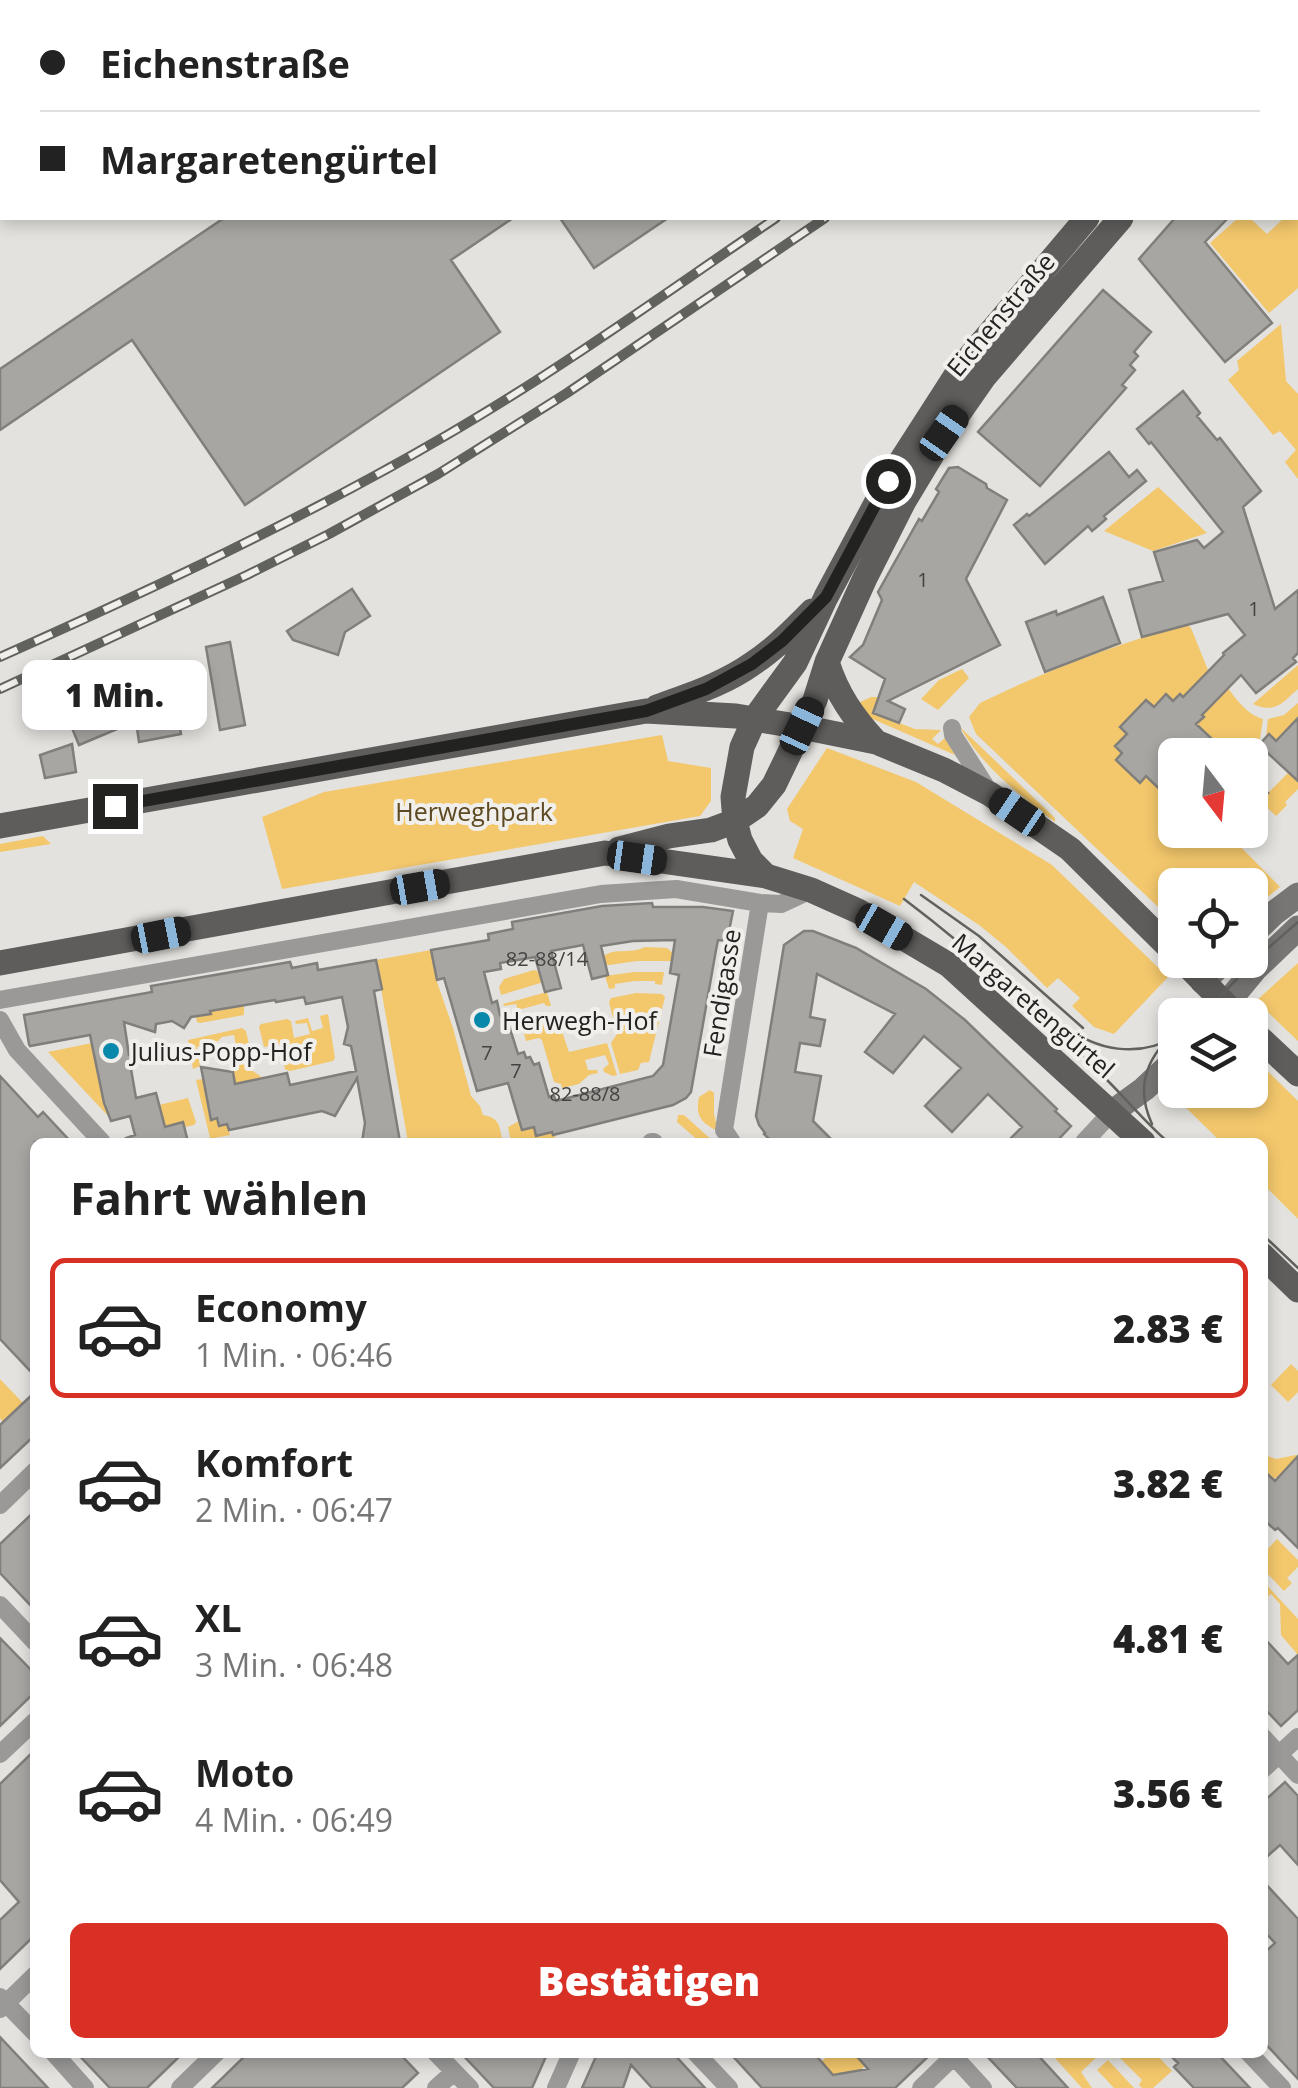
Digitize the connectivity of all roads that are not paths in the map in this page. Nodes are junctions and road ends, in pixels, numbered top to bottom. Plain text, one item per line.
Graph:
1 (1085, 220) edge
2 (1119, 220) edge
3 (826, 597) junction
4 (826, 662) junction
5 (646, 711) junction
6 (756, 718) junction
7 (802, 726) junction
8 (952, 728) dead end
9 (876, 742) junction
10 (990, 794) junction
11 (735, 821) junction
12 (0, 826) edge
13 (604, 853) junction
14 (766, 876) junction
15 (810, 890) junction
16 (1298, 895) edge
17 (760, 903) junction
18 (1268, 919) edge
19 (1298, 928) edge
20 (1158, 936) edge
21 (0, 963) edge
22 (1199, 978) edge
23 (1207, 978) edge
24 (1203, 982) junction
25 (1216, 998) edge
26 (1235, 998) edge
27 (0, 1000) edge
28 (0, 1020) edge
29 (1268, 1045) edge
30 (1298, 1074) edge
31 (1158, 1076) edge
32 (1110, 1112) junction
33 (98, 1138) edge
34 (729, 1138) edge
35 (1087, 1138) edge
36 (1139, 1138) edge
37 (1268, 1261) edge
38 (1298, 1290) edge
39 (30, 1476) edge
40 (0, 1505) edge
41 (0, 1606) edge
42 (30, 1637) edge
43 (30, 1726) edge
44 (1298, 1737) edge
45 (1268, 1742) edge
46 (0, 1754) edge
47 (1279, 1754) junction
48 (1268, 1764) edge
49 (1298, 1775) edge
50 (30, 1979) edge
51 (2, 2003) edge
52 (30, 2028) edge
53 (58, 2058) edge
54 (211, 2058) edge
55 (441, 2058) edge
56 (569, 2058) edge
57 (701, 2058) edge
58 (950, 2058) edge
59 (957, 2058) edge
60 (1254, 2058) edge
61 (454, 2072) junction
62 (85, 2088) edge
63 (180, 2088) edge
64 (436, 2088) edge
65 (470, 2088) edge
66 (556, 2088) edge
67 (729, 2088) edge
68 (921, 2088) edge
69 (983, 2088) edge
70 (1282, 2088) edge

1 - 3 main road, Eichenstraße
2 - 4 main road, Eichenstraße
3 - 5 main road
3 - 6 main road, Eichenstraße
4 - 7 main road, Eichenstraße
4 - 9 main road
5 - 6 main road
5 - 12 main road
6 - 7 main road
6 - 11 main road, Eichenstraße
7 - 9 main road
7 - 11 main road, Eichenstraße
8 - 10 street
9 - 10 main road
10 - 20 main road
11 - 13 main road, Eichenstraße
11 - 14 main road, Eichenstraße
13 - 14 main road, Margaretengürtel
13 - 21 main road, Margaretengürtel
14 - 15 main road, Margaretengürtel
15 - 17 street, Fendigasse
15 - 32 main road, Margaretengürtel
16 - 18 street
17 - 27 street
17 - 34 street, Fendigasse
19 - 26 street
22 - 24 main road
23 - 24 street
24 - 25 main road
28 - 33 street
29 - 30 main road
31 - 32 street
32 - 35 street
32 - 36 main road, Margaretengürtel
37 - 38 main road
39 - 40 street
41 - 42 street
43 - 46 street
44 - 47 street
45 - 47 street
47 - 48 street
47 - 49 street
50 - 51 street
51 - 52 street
53 - 62 street
54 - 63 street
55 - 61 street
56 - 66 street
57 - 67 street
58 - 68 street
59 - 69 street
60 - 70 street
61 - 64 street
61 - 65 street

